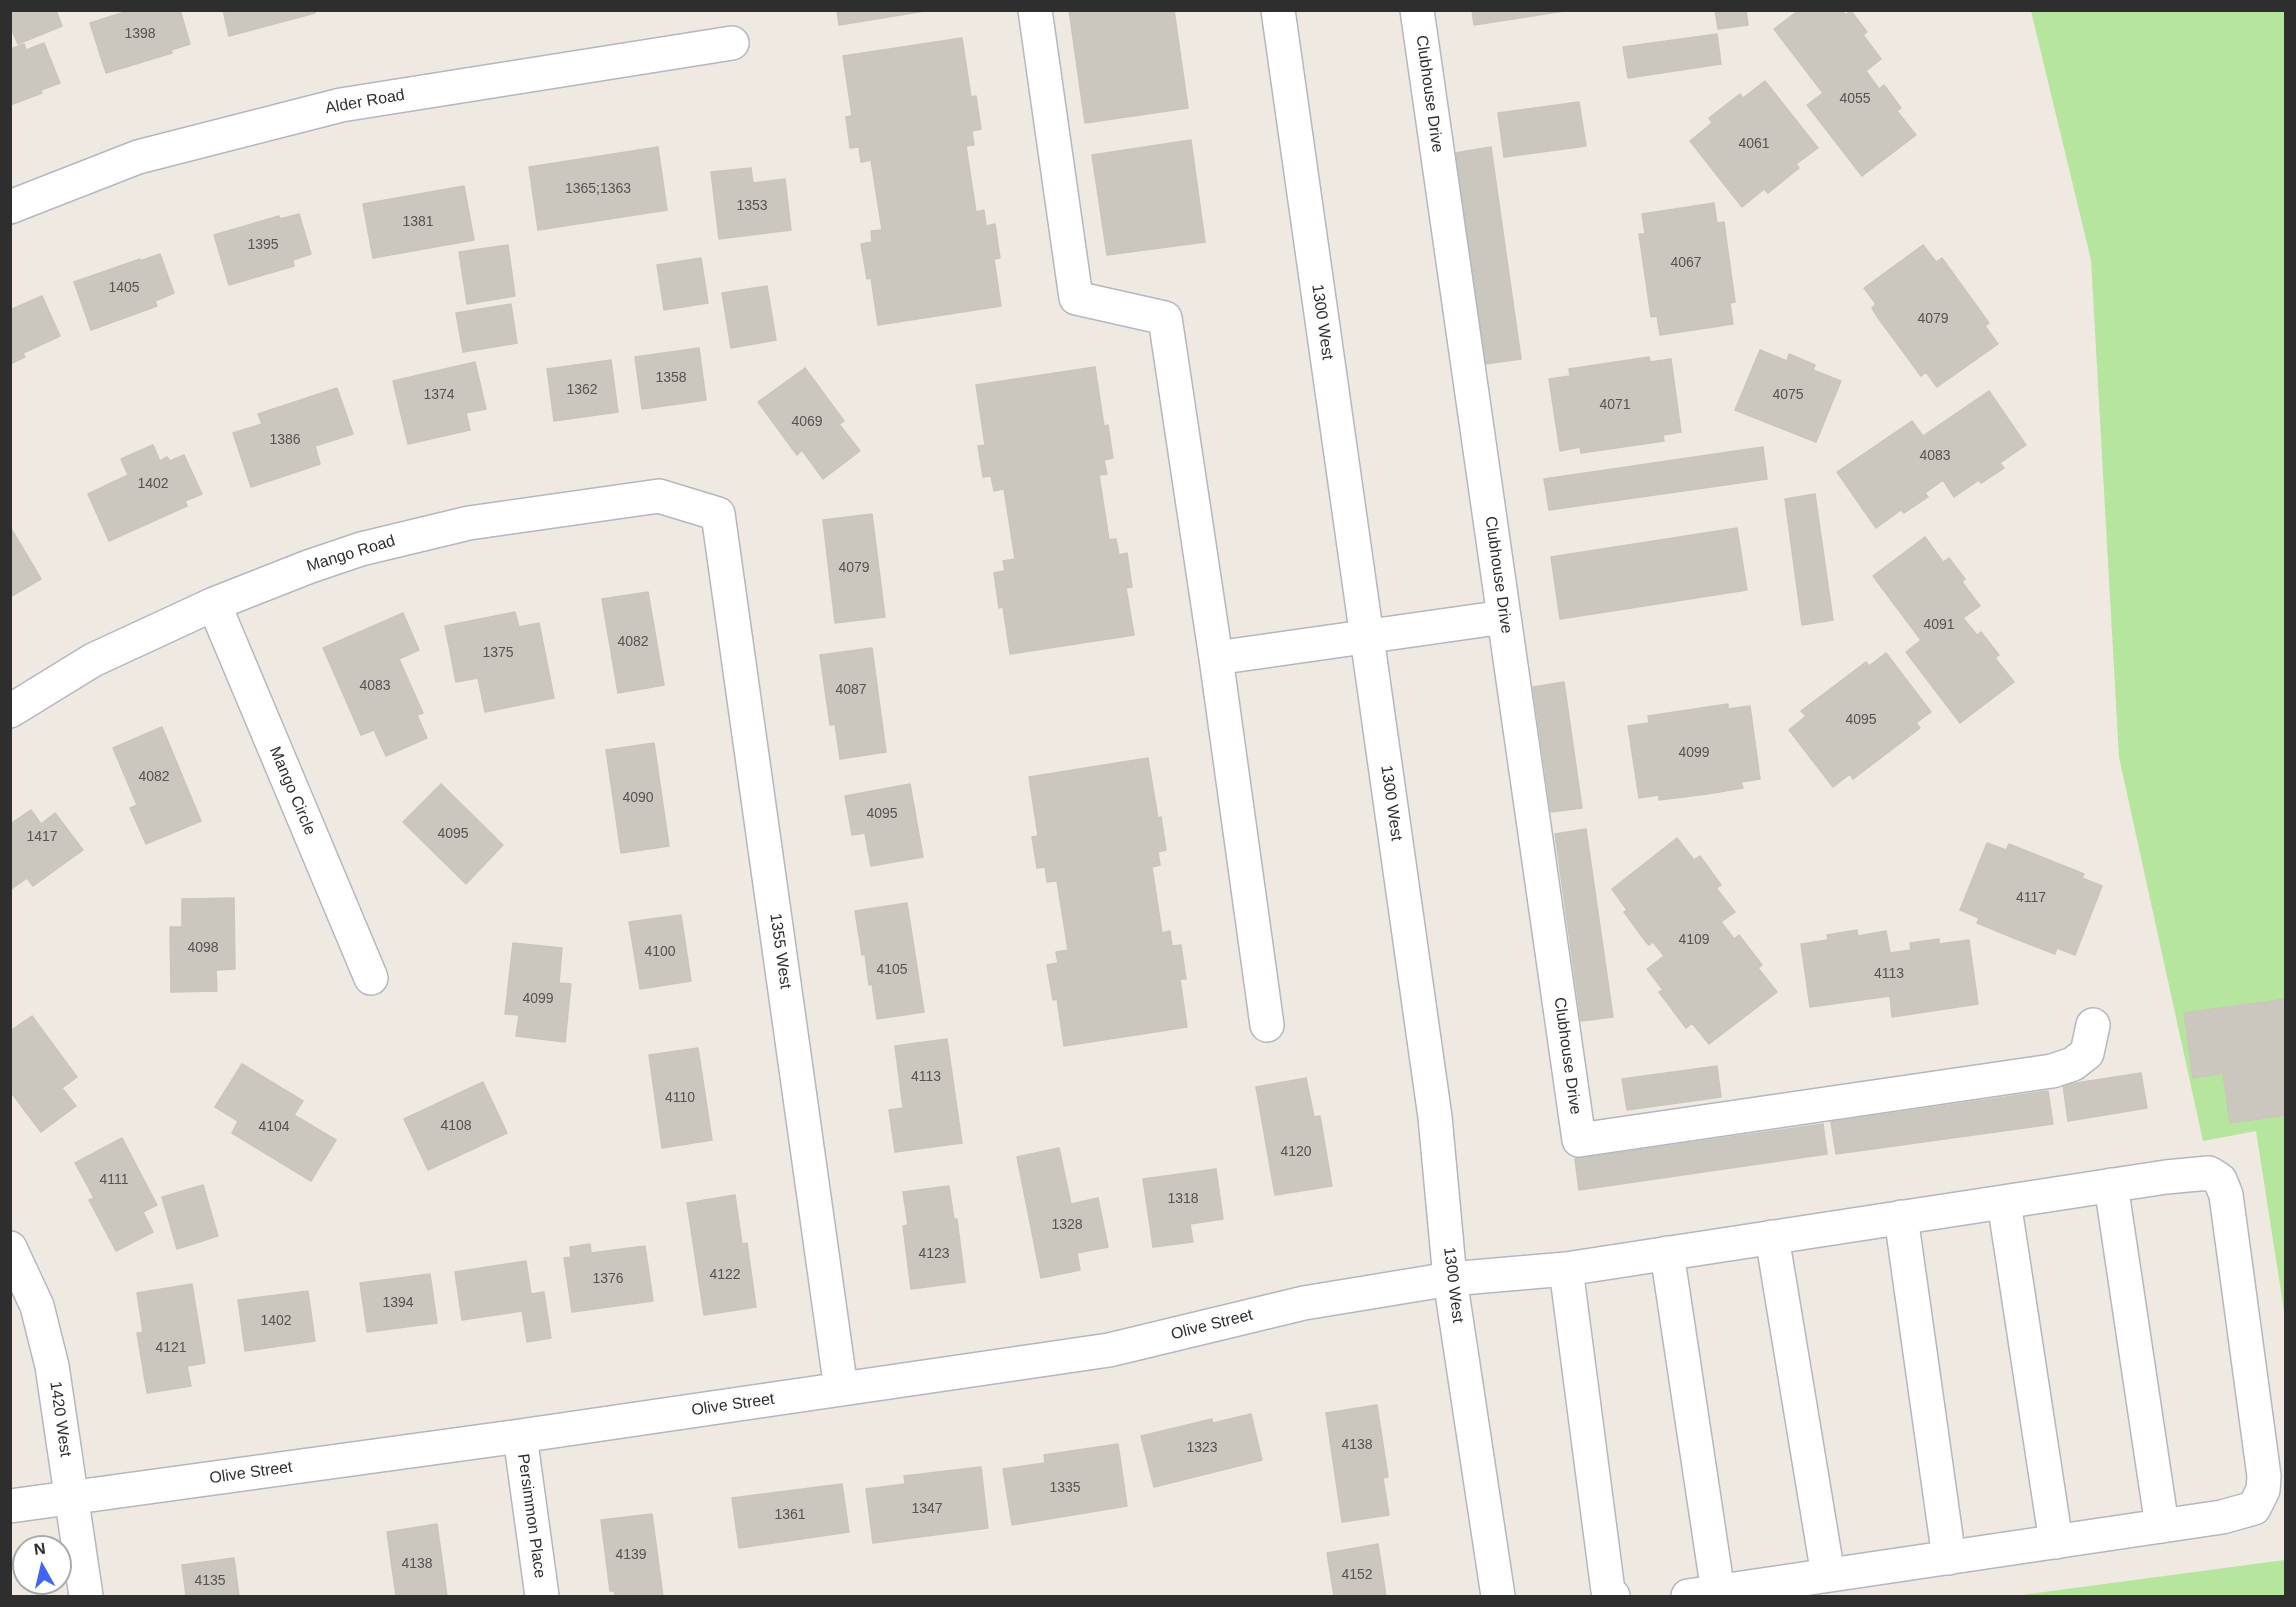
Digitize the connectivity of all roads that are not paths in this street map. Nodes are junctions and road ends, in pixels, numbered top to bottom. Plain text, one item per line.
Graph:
1 (1035, 10) edge
2 (1278, 10) edge
3 (1417, 10) edge
4 (732, 43) dead end
5 (10, 207) edge
6 (718, 514) joint
7 (214, 604) junction
8 (1504, 617) junction
9 (1367, 636) junction
10 (1216, 658) junction
11 (10, 711) edge
12 (371, 978) dead end
13 (1267, 1025) dead end
14 (2093, 1025) dead end
15 (2110, 1185) junction
16 (2004, 1202) junction
17 (1901, 1217) junction
18 (1772, 1238) junction
19 (10, 1248) edge
20 (1667, 1253) junction
21 (1566, 1269) junction
22 (1450, 1279) junction
23 (841, 1389) junction
24 (520, 1436) junction
25 (72, 1498) junction
26 (10, 1506) edge
27 (2162, 1526) junction
28 (2056, 1542) junction
29 (1949, 1558) junction
30 (1828, 1575) junction
31 (1703, 1594) edge
32 (86, 1596) edge
33 (542, 1596) edge
34 (1498, 1596) edge
35 (1613, 1596) edge

1 - 10 street
2 - 9 street, 1300 West
3 - 8 street, Clubhouse Drive
4 - 5 street, Alder Road
6 - 7 street, Mango Road
6 - 23 street, 1355 West
7 - 11 street, Mango Road
7 - 12 street, Mango Circle
8 - 9 street
8 - 14 street, Clubhouse Drive
9 - 10 street
9 - 22 street, 1300 West
10 - 13 street
15 - 16 street, Olive Street
15 - 27 street
15 - 27 street, Olive Street
16 - 17 street, Olive Street
16 - 28 street
17 - 18 street, Olive Street
17 - 29 street
18 - 20 street, Olive Street
18 - 30 street
19 - 25 street, 1420 West
20 - 21 street, Olive Street
20 - 31 street
21 - 22 street, Olive Street
21 - 35 street
22 - 23 street, Olive Street
22 - 34 street, 1300 West
23 - 24 street, Olive Street
24 - 25 street, Olive Street
24 - 33 street, Persimmon Place
25 - 26 street, Olive Street
25 - 32 street, 1420 West
27 - 28 street
28 - 29 street
29 - 30 street
30 - 31 street

